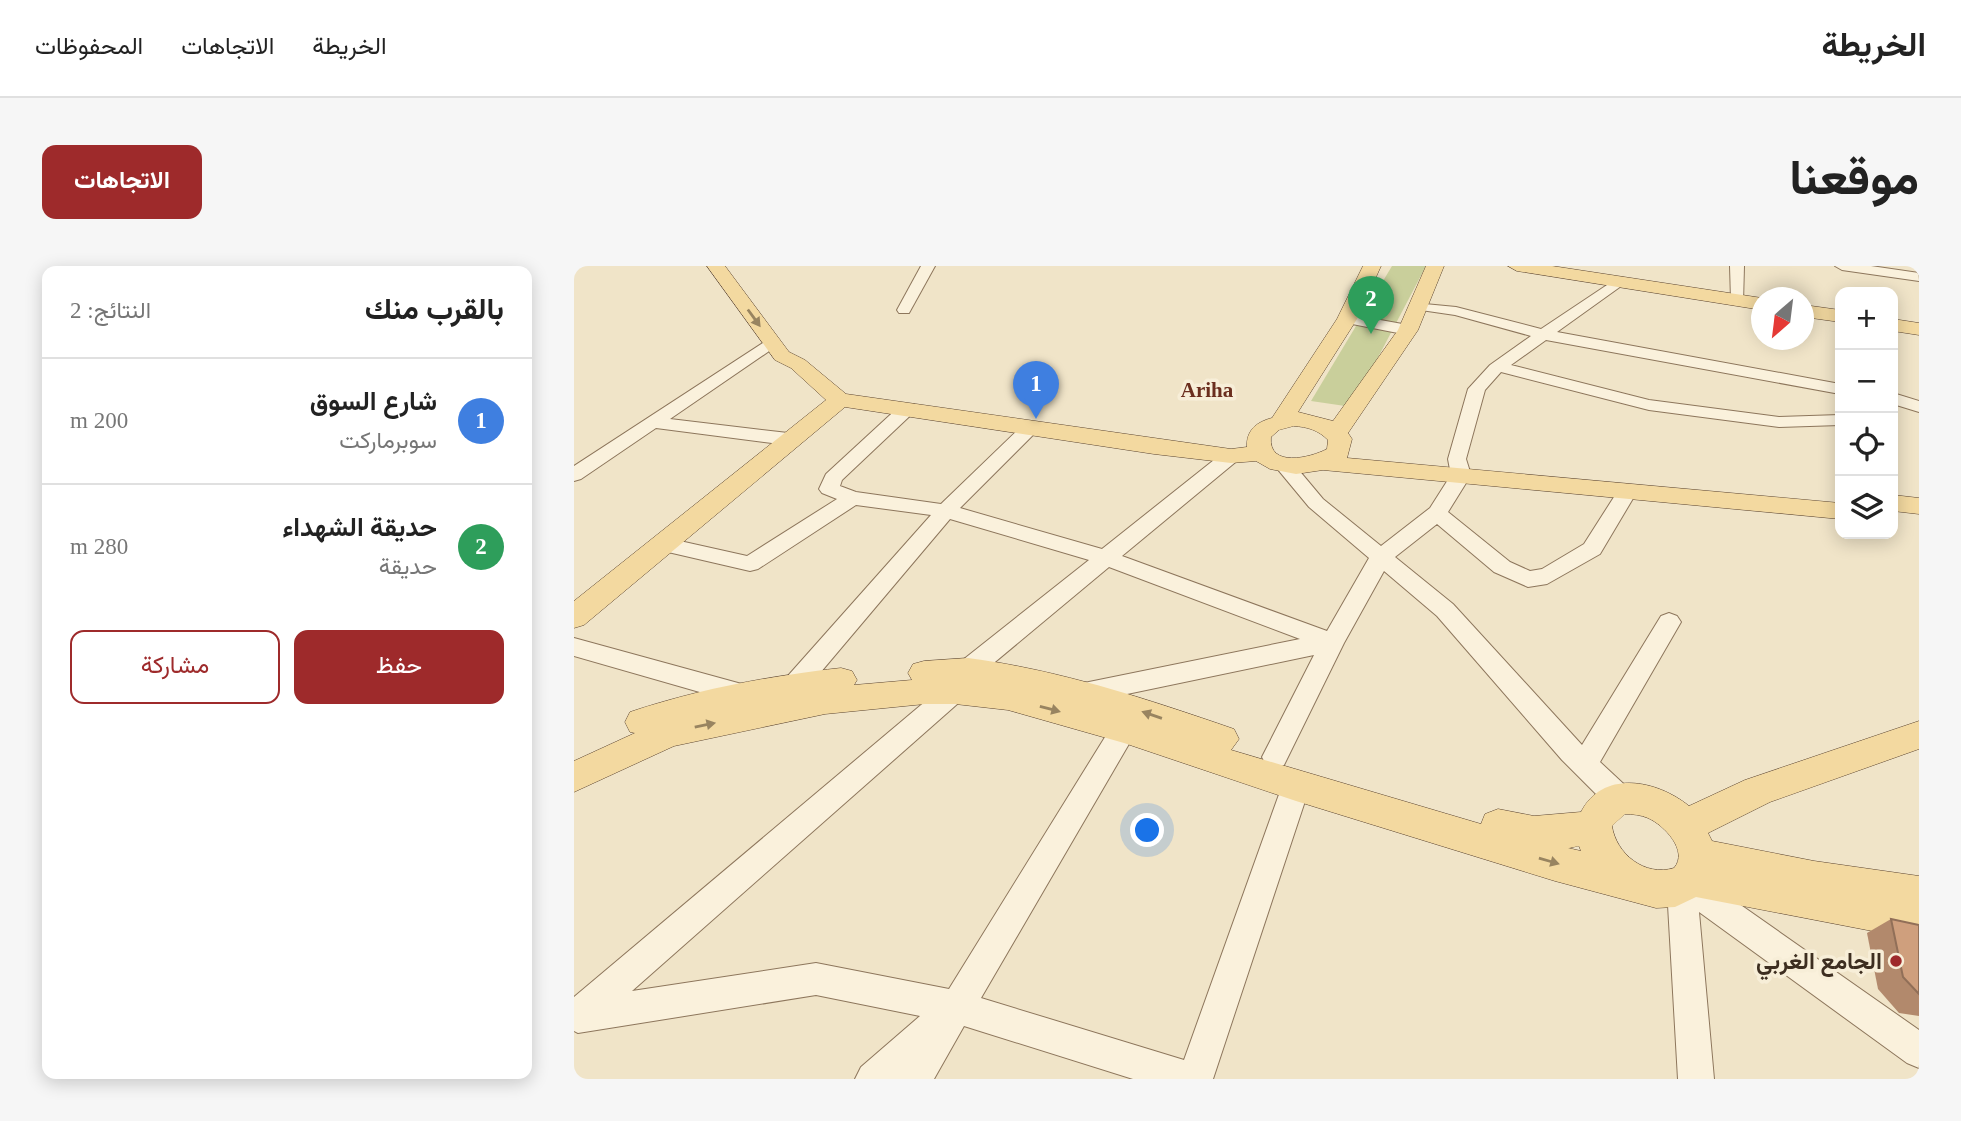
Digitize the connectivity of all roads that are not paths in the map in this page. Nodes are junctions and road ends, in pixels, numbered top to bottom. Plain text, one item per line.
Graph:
1 (716, 266) edge
2 (735, 266) edge
3 (928, 266) edge
4 (1372, 266) edge
5 (1435, 266) edge
6 (1517, 266) edge
7 (1737, 266) edge
8 (1842, 266) edge
9 (1919, 278) edge
10 (1619, 281) junction
11 (1738, 300) junction
12 (1751, 302) edge
13 (1419, 306) junction
14 (904, 310) dead end
15 (1814, 312) edge
16 (1835, 315) edge
17 (1347, 319) junction
18 (1898, 326) edge
19 (1919, 329) edge
20 (1408, 330) junction
21 (1542, 334) junction
22 (772, 342) junction
23 (798, 364) junction
24 (1500, 367) junction
25 (1835, 388) edge
26 (840, 400) junction
27 (908, 408) junction
28 (1835, 420) edge
29 (1281, 421) junction
30 (652, 422) junction
31 (1030, 428) junction
32 (788, 439) junction
33 (1333, 449) junction
34 (1261, 453) junction
35 (1231, 456) junction
36 (1285, 466) junction
37 (1459, 467) junction
38 (574, 475) edge
39 (1628, 491) junction
40 (1835, 496) edge
41 (852, 498) junction
42 (1898, 504) edge
43 (1919, 506) edge
44 (946, 510) junction
45 (1835, 511) edge
46 (1437, 513) junction
47 (1898, 518) edge
48 (1919, 520) edge
49 (662, 544) junction
50 (1107, 558) junction
51 (1380, 558) junction
52 (574, 617) edge
53 (1669, 622) dead end
54 (1332, 642) junction
55 (574, 647) edge
56 (961, 680) junction
57 (795, 685) junction
58 (738, 693) junction
59 (1084, 693) junction
60 (1124, 729) junction
61 (1919, 735) edge
62 (574, 757) edge
63 (1275, 757) junction
64 (1585, 764) junction
65 (574, 777) edge
66 (1296, 786) junction
67 (1619, 798) junction
68 (1593, 826) junction
69 (1687, 866) junction
70 (1630, 881) junction
71 (1919, 895) edge
72 (1919, 920) edge
73 (956, 1007) junction
74 (576, 1017) edge
75 (1919, 1051) edge
76 (873, 1079) edge
77 (914, 1079) edge
78 (1192, 1079) edge
79 (1696, 1079) edge

1 -> 22 main road
2 - 23 main road
3 - 14 street
4 - 17 main road
5 - 13 main road
6 - 10 main road
7 - 11 street
8 - 9 street
10 - 11 main road
10 - 21 street
11 - 12 main road
13 - 20 main road
13 - 21 street
15 - 16 main road
17 - 20 street
17 - 29 main road
18 - 19 main road
20 - 33 main road
21 - 24 street
21 - 25 street
22 - 23 main road
22 - 30 street
23 - 26 main road
24 - 28 street
24 - 37 street
26 - 27 main road
26 - 32 main road
27 - 31 main road
27 - 41 street
29 - 33 main road
29 - 34 main road
30 - 32 street
30 - 38 street
31 - 35 main road
31 - 44 street
32 - 49 main road
33 - 36 main road
33 - 37 main road
34 - 35 main road
34 - 36 main road
35 - 50 street
36 - 51 street
37 - 39 main road
37 - 40 main road
37 - 46 street
39 - 45 main road
39 - 46 street
41 - 44 street
41 - 49 street
42 - 43 main road
44 - 50 street
44 - 57 street
46 - 51 street
47 - 48 main road
49 - 52 main road
50 - 54 street
50 - 56 street
51 - 54 street
51 - 64 street
53 - 64 street
54 - 59 street
54 - 63 street
55 - 58 street
56 - 57 main road
56 - 59 main road
56 -> 60 main road
65 -> 56 main road
56 - 74 street
57 - 58 main road
58 - 62 main road
63 -> 59 main road
60 - 66 main road
60 - 73 street
61 - 69 main road
63 - 68 main road
64 - 67 street
66 -> 70 main road
66 - 78 street
67 - 68 main road
67 - 69 main road
68 - 70 main road
69 - 70 main road
69 - 71 main road
69 - 72 main road
69 - 75 street
69 - 79 street
73 - 74 street
73 - 76 street
73 - 77 street
73 - 78 street

